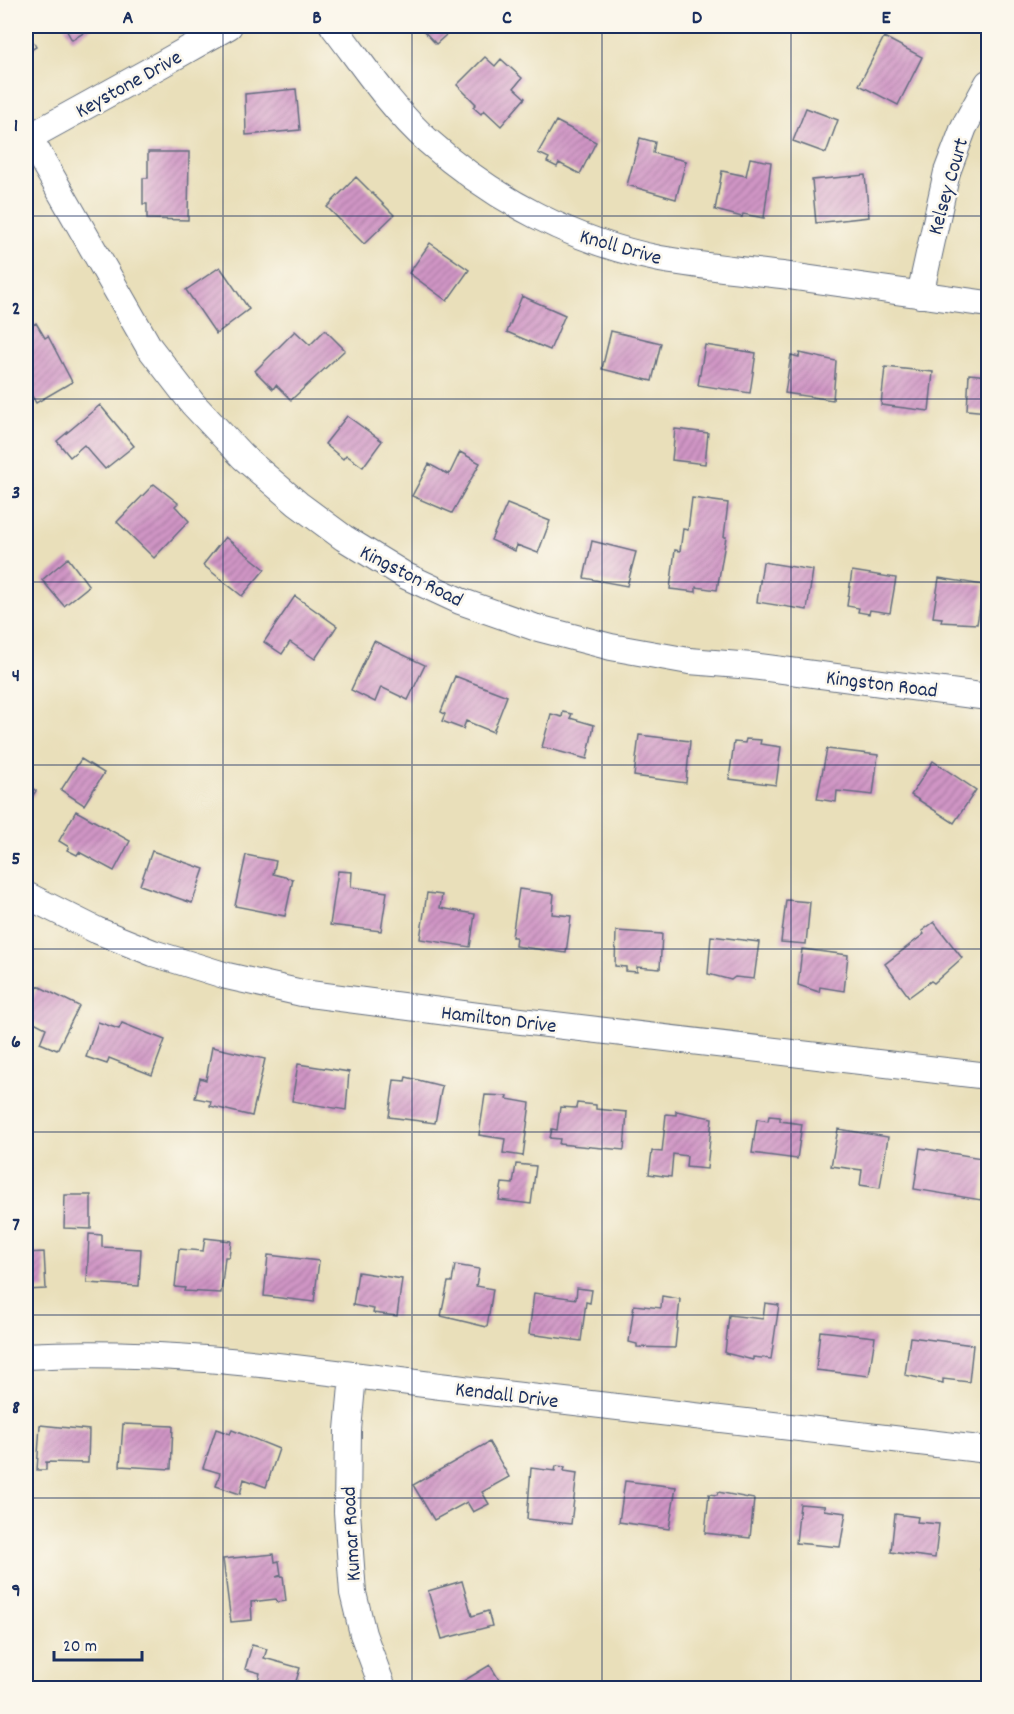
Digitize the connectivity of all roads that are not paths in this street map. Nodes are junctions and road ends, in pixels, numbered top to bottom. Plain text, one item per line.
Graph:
1 (229, 26) edge
2 (333, 26) edge
3 (988, 83) edge
4 (27, 138) edge
5 (920, 295) junction
6 (988, 304) edge
7 (988, 697) edge
8 (26, 895) edge
9 (988, 1076) edge
10 (26, 1356) edge
11 (353, 1375) junction
12 (988, 1450) edge
13 (383, 1689) edge

1 - 4 street, Keystone Drive
2 - 5 street, Knoll Drive
3 - 5 street, Kelsey Court
4 - 7 street, Kingston Road
5 - 6 street, Knoll Drive
8 - 9 street, Hamilton Drive
10 - 11 street, Kendall Drive
11 - 12 street, Kendall Drive
11 - 13 street, Kumar Road

